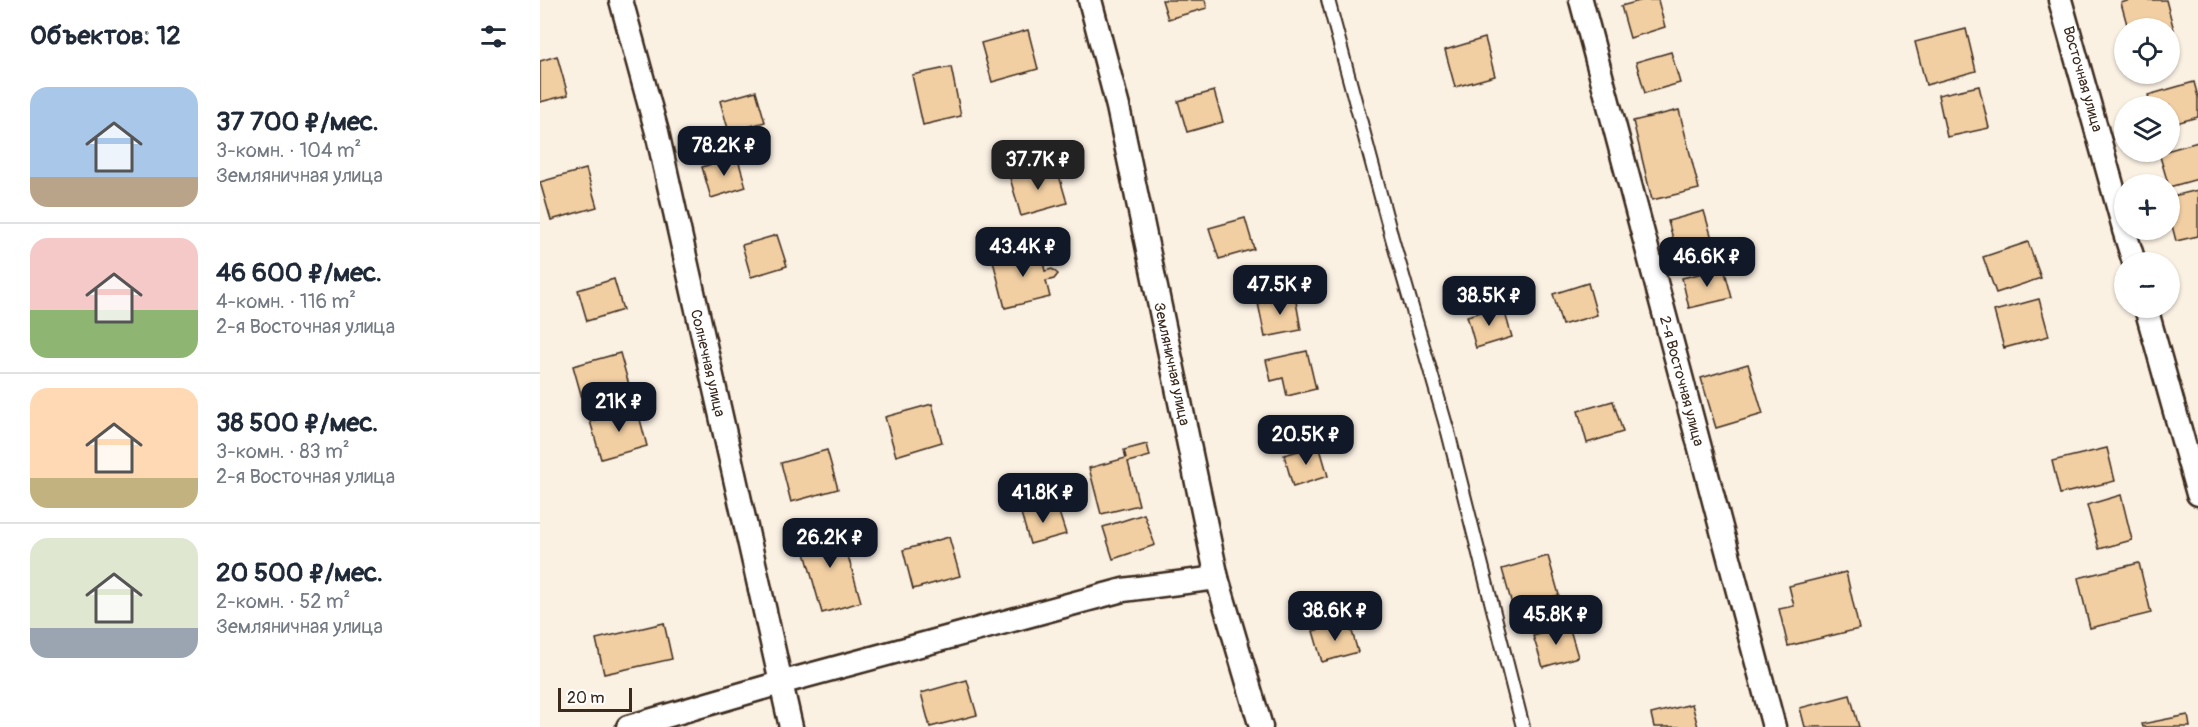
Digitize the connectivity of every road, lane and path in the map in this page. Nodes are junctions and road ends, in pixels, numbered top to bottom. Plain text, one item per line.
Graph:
1 (621, 0) edge
2 (1090, 0) edge
3 (1328, 0) edge
4 (1581, 0) edge
5 (2061, 0) edge
6 (2114, 193) edge
7 (2149, 318) edge
8 (2198, 494) edge
9 (1217, 578) junction
10 (780, 684) junction
11 (628, 727) edge
12 (790, 727) edge
13 (1261, 727) edge
14 (1523, 727) edge
15 (1774, 727) edge

1 - 10 street, Солнечная улица
2 - 9 street, Земляничная улица
3 - 14 lane
4 - 15 street, 2-я Восточная улица
5 - 6 street, Восточная улица
7 - 8 street
9 - 10 street
9 - 13 street, Земляничная улица
10 - 11 street
10 - 12 street, Солнечная улица

